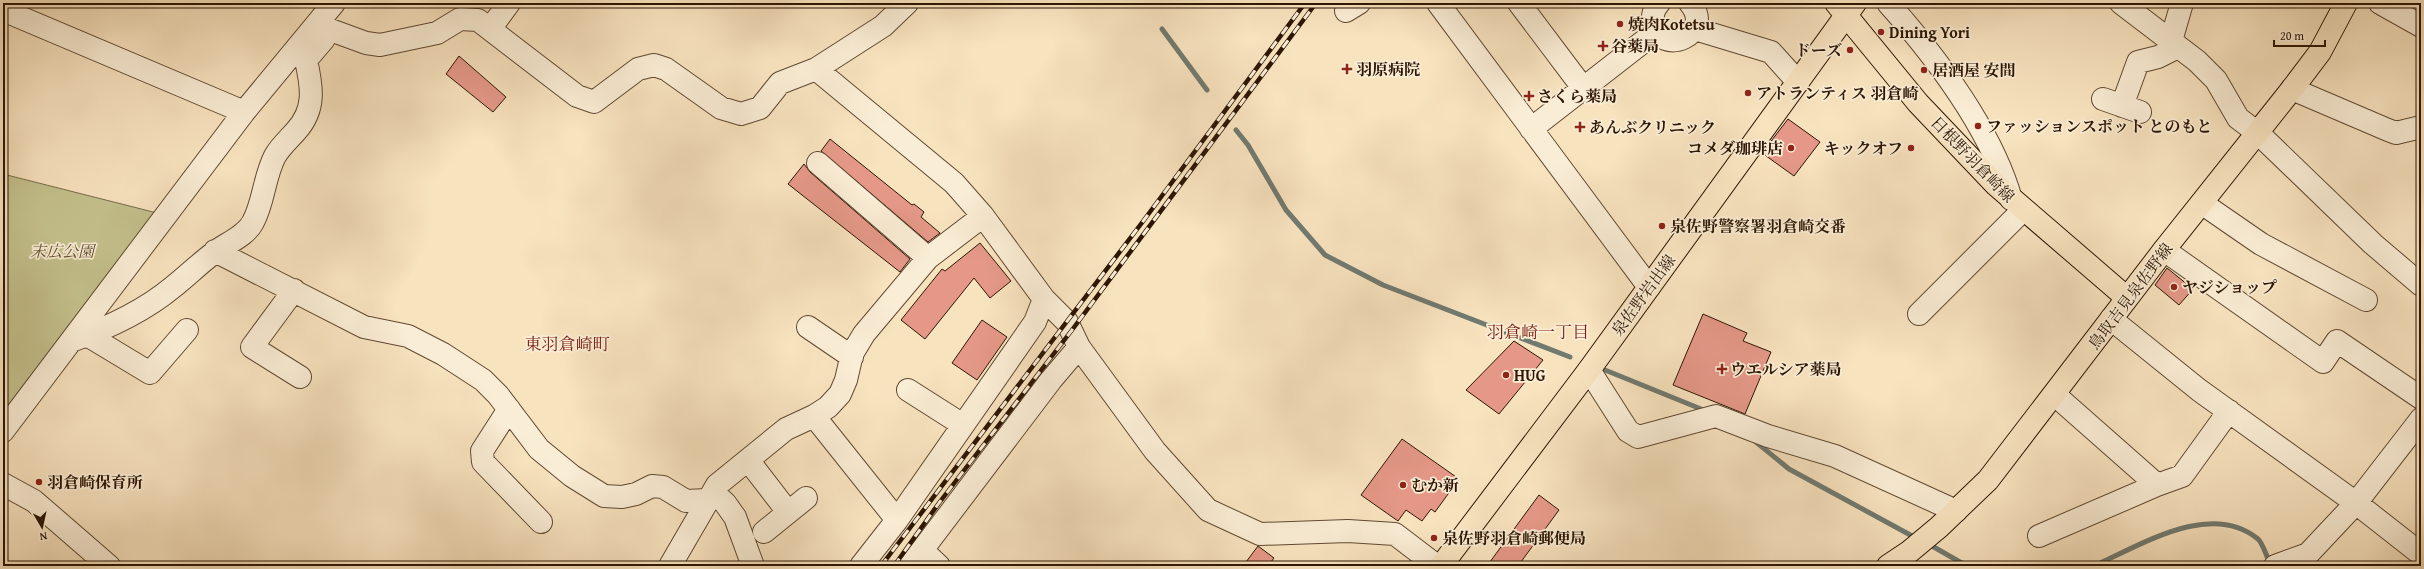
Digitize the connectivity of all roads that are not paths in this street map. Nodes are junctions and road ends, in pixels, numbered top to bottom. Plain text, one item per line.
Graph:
1 (334, 3) edge
2 (509, 3) edge
3 (907, 3) edge
4 (1438, 3) edge
5 (1519, 3) edge
6 (1659, 3) edge
7 (1888, 3) edge
8 (2121, 3) edge
9 (2182, 3) edge
10 (2346, 3) edge
11 (2380, 3) edge
12 (1692, 4) edge
13 (1846, 7) edge
14 (3, 10) edge
15 (2421, 26) edge
16 (325, 28) junction
17 (490, 29) junction
18 (1695, 29) junction
19 (1657, 31) junction
20 (2175, 44) junction
21 (816, 69) junction
22 (1798, 82) junction
23 (1583, 88) junction
24 (2292, 89) junction
25 (2121, 106) dead end
26 (244, 112) junction
27 (2421, 126) edge
28 (1531, 129) junction
29 (2259, 134) junction
30 (818, 163) dead end
31 (2017, 204) junction
32 (2202, 204) junction
33 (983, 216) junction
34 (2164, 250) junction
35 (215, 251) junction
36 (928, 258) junction
37 (2421, 285) edge
38 (1649, 287) junction
39 (294, 290) junction
40 (2127, 298) junction
41 (1044, 300) junction
42 (2366, 300) dead end
43 (1919, 314) dead end
44 (2111, 320) junction
45 (808, 327) dead end
46 (187, 330) dead end
47 (79, 338) junction
48 (1079, 347) junction
49 (852, 357) junction
50 (1589, 370) junction
51 (300, 377) dead end
52 (908, 390) dead end
53 (2055, 395) junction
54 (2421, 398) edge
55 (508, 409) junction
56 (2229, 411) junction
57 (814, 416) junction
58 (2421, 419) edge
59 (963, 425) junction
60 (3, 431) edge
61 (748, 460) junction
62 (3, 484) edge
63 (2157, 485) junction
64 (710, 496) junction
65 (806, 498) dead end
66 (2356, 503) junction
67 (1956, 511) junction
68 (788, 512) junction
69 (896, 520) junction
70 (541, 522) dead end
71 (764, 532) dead end
72 (2039, 536) dead end
73 (2421, 554) edge
74 (916, 558) edge
75 (109, 566) edge
76 (670, 566) edge
77 (752, 566) edge
78 (861, 566) edge
79 (939, 566) edge
80 (1437, 566) edge
81 (1441, 566) edge
82 (1888, 566) edge
83 (2275, 566) edge

1 - 16 street
2 - 17 street
3 - 21 street
4 - 28 street
5 - 23 street
6 - 19 street
7 - 31 street
8 - 20 street
9 - 20 street
10 - 24 main road, 鳥取吉見泉佐野線
11 - 15 street
12 - 18 street
13 - 22 main road, 泉佐野岩出線
13 - 31 main road, 日根野羽倉崎線
14 - 26 street
16 - 17 street
16 - 26 street
16 - 35 street
17 - 21 street
18 - 19 street
18 - 22 street
19 - 23 street
20 - 25 street
20 - 29 street
21 - 33 street
22 - 38 main road, 泉佐野岩出線
23 - 28 street
24 - 27 street
24 - 29 main road, 鳥取吉見泉佐野線
26 - 47 street
28 - 38 street
29 - 32 main road, 鳥取吉見泉佐野線
29 - 37 street
30 - 36 street
31 - 40 main road, 日根野羽倉崎線
31 - 43 street
32 - 34 main road, 鳥取吉見泉佐野線
32 - 42 street
33 - 36 street
33 - 41 street
34 - 40 main road, 鳥取吉見泉佐野線
34 - 54 street
35 - 39 street
35 - 47 street
36 - 49 street
38 - 50 main road, 泉佐野岩出線
39 - 51 street
39 - 55 street
40 - 44 main road, 鳥取吉見泉佐野線
41 - 48 street
41 - 59 street
44 - 53 main road, 鳥取吉見泉佐野線
44 - 56 street
45 - 49 street
46 - 47 street
47 - 60 street
48 - 74 street
48 - 80 street
49 - 57 street
50 - 67 street
50 - 81 main road, 泉佐野岩出線
52 - 59 street
53 - 63 street
53 - 67 main road, 鳥取吉見泉佐野線
55 - 64 street
55 - 70 street
56 - 63 street
56 - 66 street
57 - 61 street
57 - 69 street
58 - 66 street
59 - 69 street
61 - 64 street
61 - 68 street
62 - 75 street
63 - 72 street
64 - 76 street
64 - 77 street
65 - 68 street
66 - 73 street
66 - 83 street
67 - 82 main road, 鳥取吉見泉佐野線
68 - 71 street
69 - 78 street
74 - 79 street

